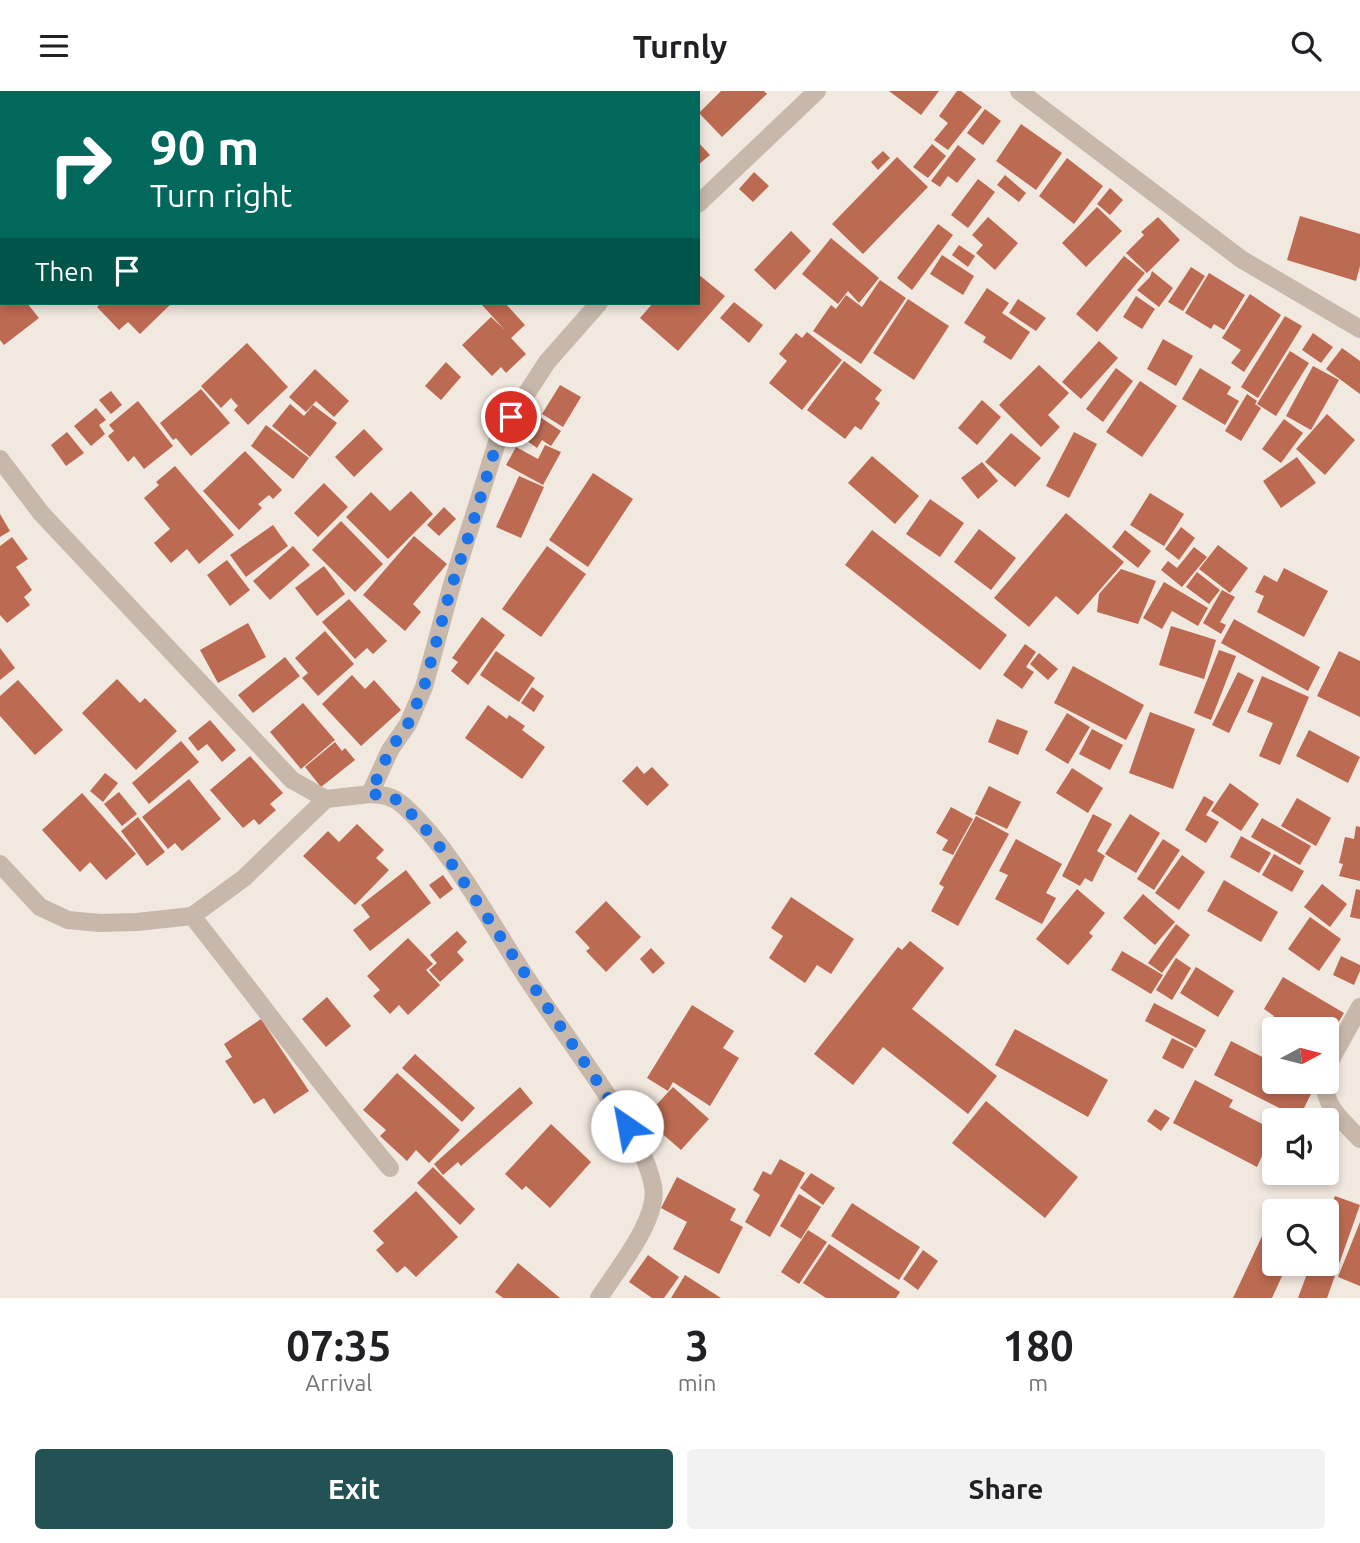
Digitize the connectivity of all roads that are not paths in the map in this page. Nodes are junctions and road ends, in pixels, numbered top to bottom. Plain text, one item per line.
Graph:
1 (817, 91) edge
2 (1019, 91) edge
3 (700, 202) edge
4 (597, 305) edge
5 (1360, 329) edge
6 (0, 459) edge
7 (370, 794) junction
8 (326, 799) junction
9 (0, 864) edge
10 (192, 916) junction
11 (1360, 1007) edge
12 (1339, 1045) edge
13 (1326, 1094) edge
14 (1360, 1139) edge
15 (390, 1168) dead end
16 (599, 1298) edge

1 - 3 street
2 - 5 street
4 - 7 street
6 - 8 street
7 - 8 street
7 - 16 street
8 - 10 street
9 - 10 street
10 - 15 street
11 - 12 street
13 - 14 street

